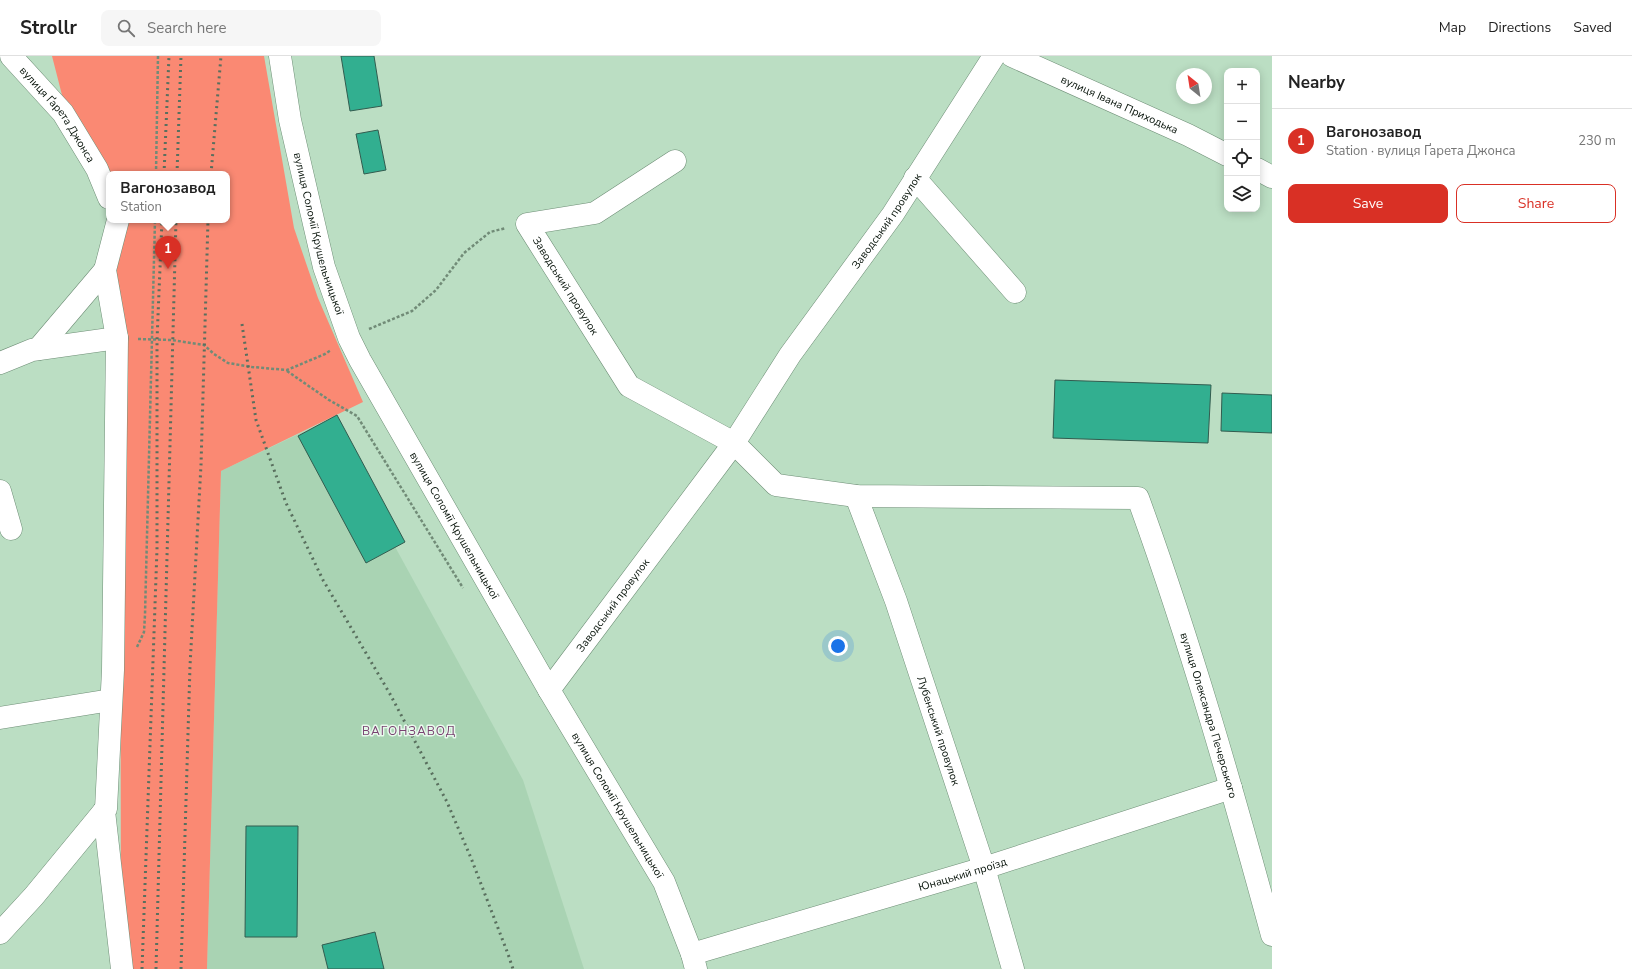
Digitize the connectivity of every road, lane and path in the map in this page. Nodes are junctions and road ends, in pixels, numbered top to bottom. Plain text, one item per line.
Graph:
1 (11, 56) edge
2 (158, 56) edge
3 (280, 56) edge
4 (994, 56) edge
5 (1012, 56) edge
6 (1224, 153) edge
7 (675, 161) dead end
8 (156, 171) edge
9 (1260, 171) edge
10 (1272, 177) edge
11 (915, 178) junction
12 (106, 190) edge
13 (117, 223) edge
14 (155, 223) edge
15 (105, 270) junction
16 (1015, 292) dead end
17 (117, 338) junction
18 (38, 349) junction
19 (0, 363) edge
20 (287, 370) dead end
21 (734, 443) junction
22 (0, 491) edge
23 (856, 496) junction
24 (11, 530) dead end
25 (464, 590) dead end
26 (134, 653) dead end
27 (550, 690) junction
28 (111, 700) junction
29 (0, 718) edge
30 (1231, 788) junction
31 (104, 811) junction
32 (984, 868) junction
33 (0, 933) edge
34 (1272, 935) edge
35 (694, 961) edge
36 (122, 969) edge
37 (1013, 969) edge

1 - 12 street, вулиця Ґарета Джонса
2 - 8 path
3 - 27 street, вулиця Соломії Крушельницької
4 - 11 street, Заводський провулок
5 - 6 street, вулиця Івана Приходька
7 - 21 street, Заводський провулок
9 - 10 street
11 - 16 street
11 - 21 street, Заводський провулок
13 - 15 street
14 - 26 path
15 - 17 street
15 - 18 street
17 - 18 street
17 - 28 street
18 - 19 street
20 - 25 path
21 - 23 street
21 - 27 street, Заводський провулок
22 - 24 street
23 - 30 street, вулиця Олександра Печерського
23 - 32 street, Лубенський провулок
27 - 35 street, вулиця Соломії Крушельницької
28 - 29 street
28 - 31 street
30 - 32 street, Юнацький проїзд
30 - 34 street, вулиця Олександра Печерського
31 - 33 street
31 - 36 street
32 - 35 street, Юнацький проїзд
32 - 37 street, Лубенський провулок

